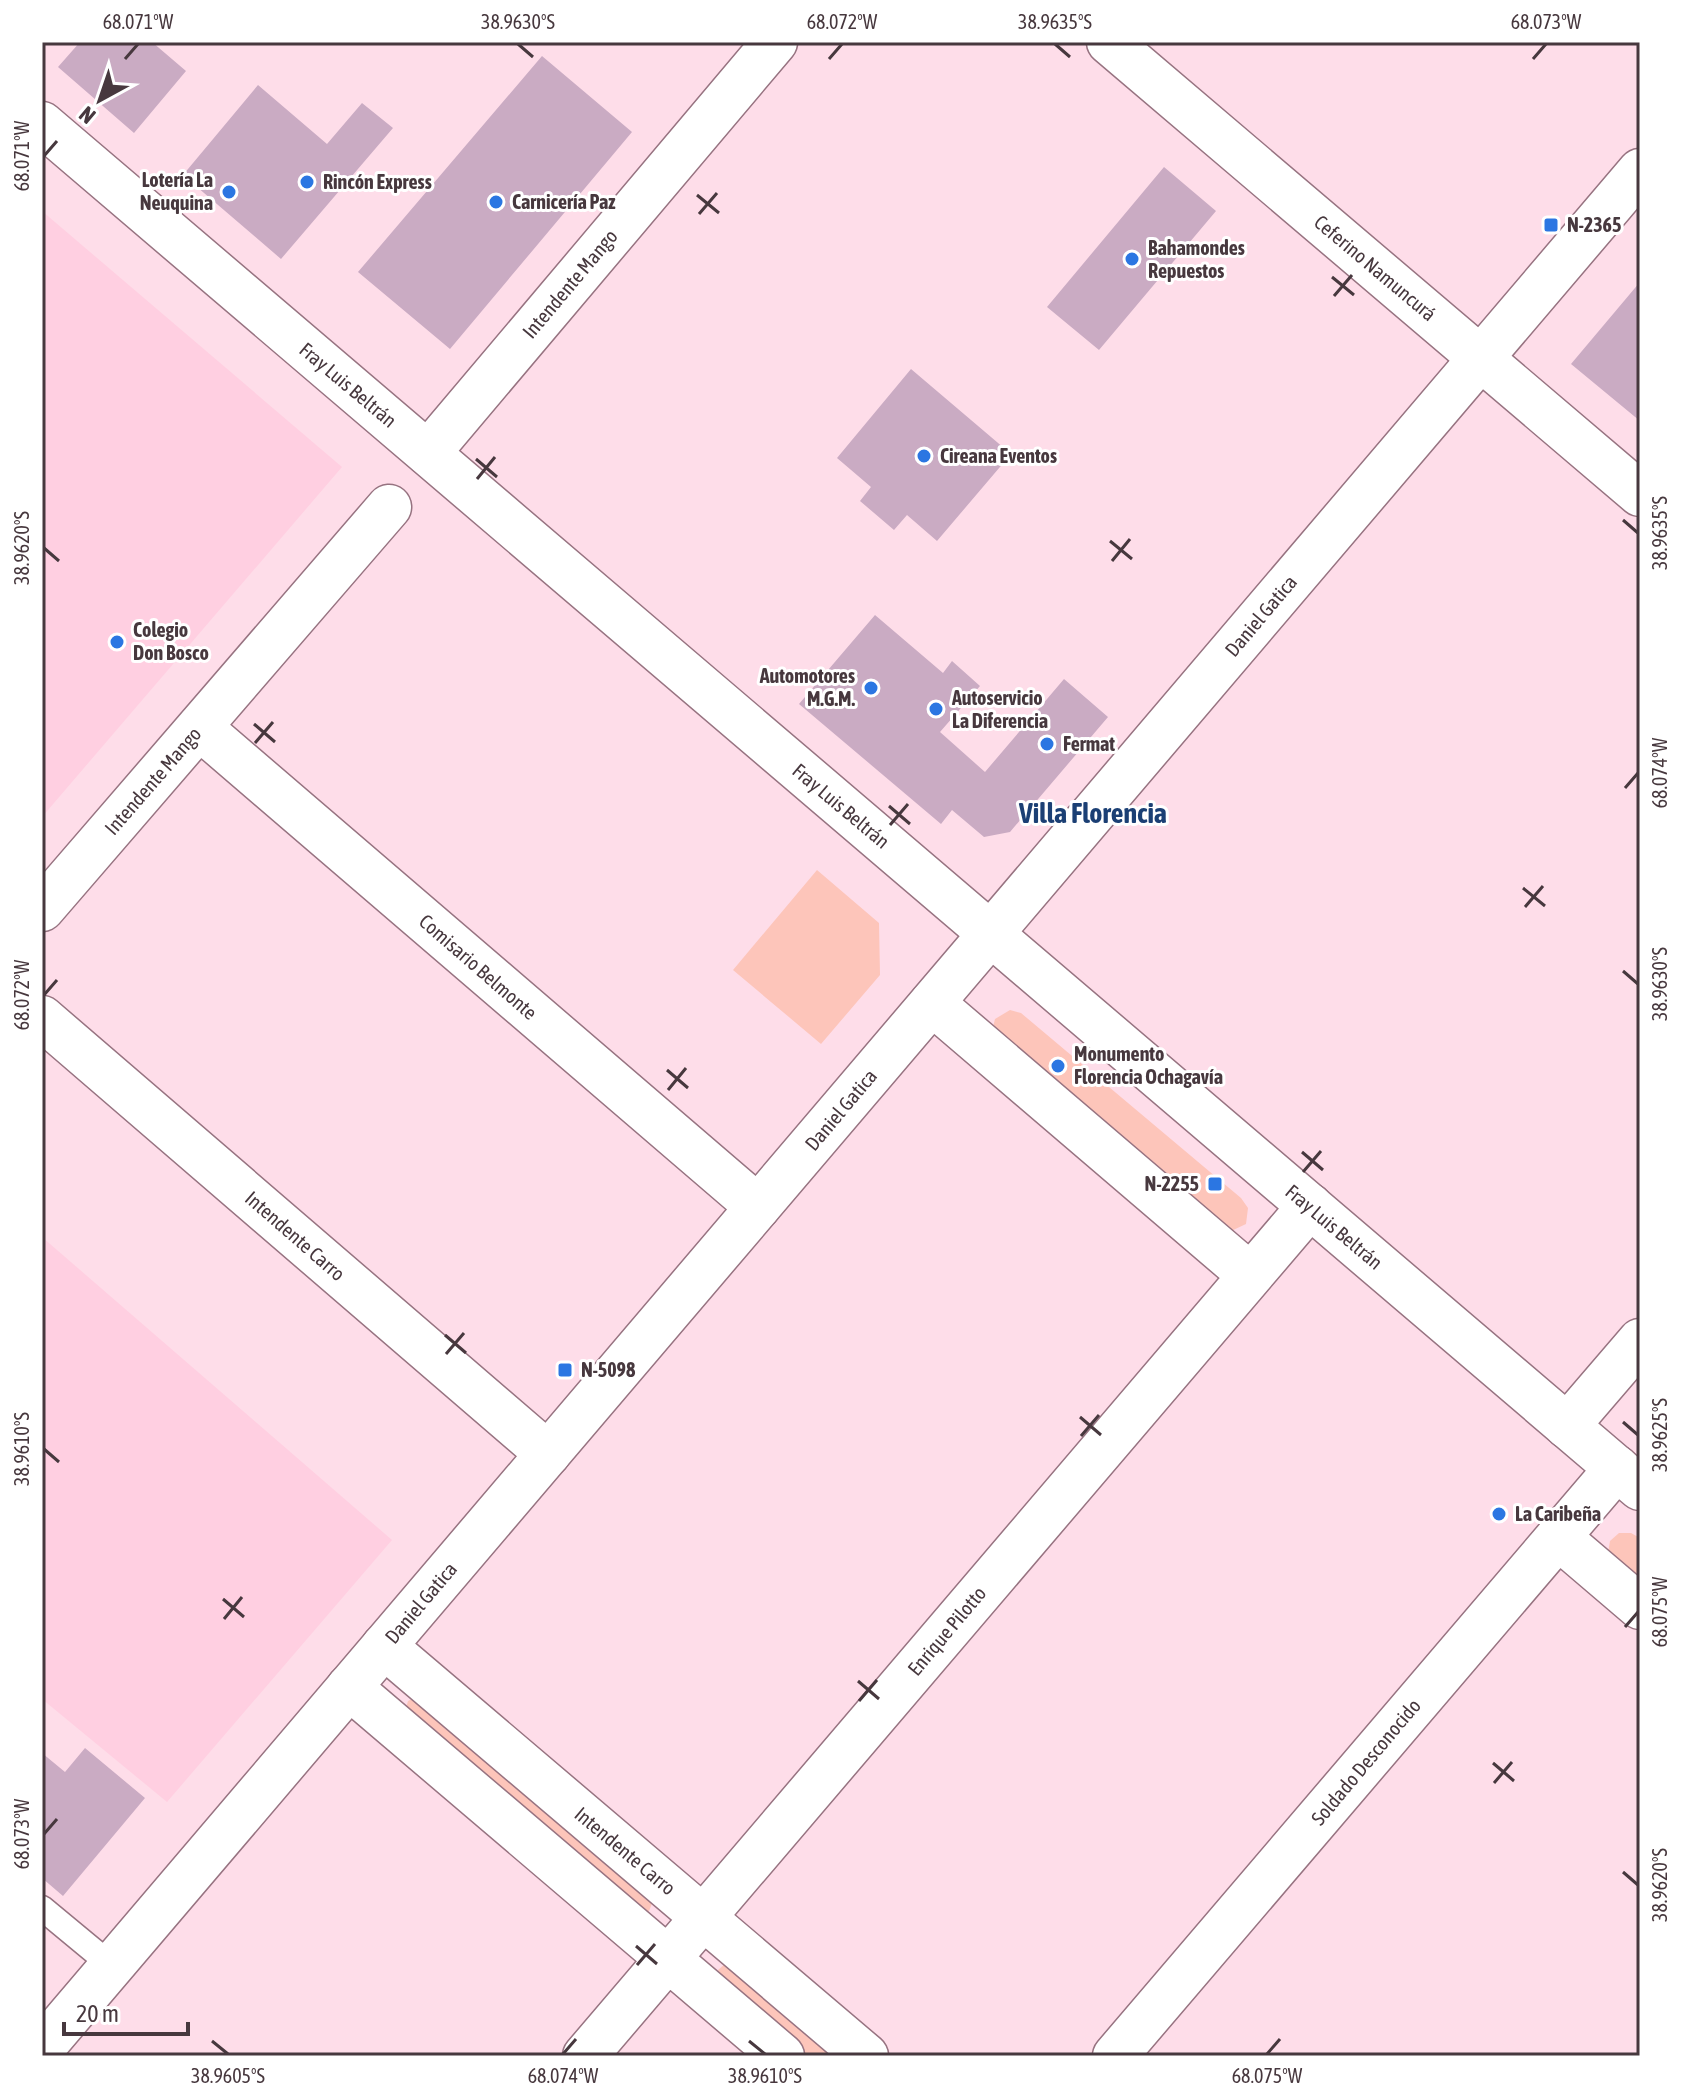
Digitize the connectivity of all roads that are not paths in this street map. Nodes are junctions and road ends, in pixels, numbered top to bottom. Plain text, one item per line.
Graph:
1 (775, 42) edge
2 (1109, 42) edge
3 (42, 124) edge
4 (1640, 171) edge
5 (1481, 358) junction
6 (428, 453) junction
7 (1640, 494) edge
8 (389, 507) dead end
9 (199, 727) junction
10 (42, 909) edge
11 (991, 934) junction
12 (932, 1003) junction
13 (42, 1018) edge
14 (1310, 1206) junction
15 (758, 1207) junction
16 (1250, 1275) junction
17 (1640, 1341) edge
18 (1567, 1426) junction
19 (548, 1454) junction
20 (1628, 1478) edge
21 (1558, 1537) junction
22 (1640, 1607) edge
23 (384, 1646) junction
24 (349, 1687) junction
25 (42, 1908) edge
26 (703, 1918) junction
27 (668, 1958) junction
28 (112, 1966) junction
29 (42, 2048) edge
30 (585, 2056) edge
31 (782, 2056) edge
32 (866, 2056) edge
33 (1115, 2056) edge

1 - 6 street, Intendente Mango
2 - 5 street, Ceferino Namuncurá
3 - 6 street, Fray Luis Beltrán
4 - 5 street, Daniel Gatica
5 - 7 street, Ceferino Namuncurá
5 - 11 street, Daniel Gatica
6 - 11 street, Fray Luis Beltrán
8 - 9 street, Intendente Mango
9 - 10 street, Intendente Mango
9 - 15 street, Comisario Belmonte
11 - 12 street, Daniel Gatica
11 - 14 street, Fray Luis Beltrán
12 - 15 street, Daniel Gatica
12 - 16 street
13 - 19 street, Intendente Carro
14 - 16 street, Enrique Pilotto
14 - 18 street, Fray Luis Beltrán
15 - 19 street, Daniel Gatica
16 - 26 street, Enrique Pilotto
17 - 18 street
18 - 20 street, Fray Luis Beltrán
19 - 23 street, Daniel Gatica
20 - 21 street, Soldado Desconocido
21 - 22 street
21 - 33 street, Soldado Desconocido
23 - 24 street, Daniel Gatica
23 - 26 street, Intendente Carro
24 - 27 street
24 - 28 street, Daniel Gatica
25 - 28 lane
26 - 27 street, Enrique Pilotto
26 - 32 street, Intendente Carro
27 - 30 street, Enrique Pilotto
27 - 31 street
28 - 29 street, Daniel Gatica

